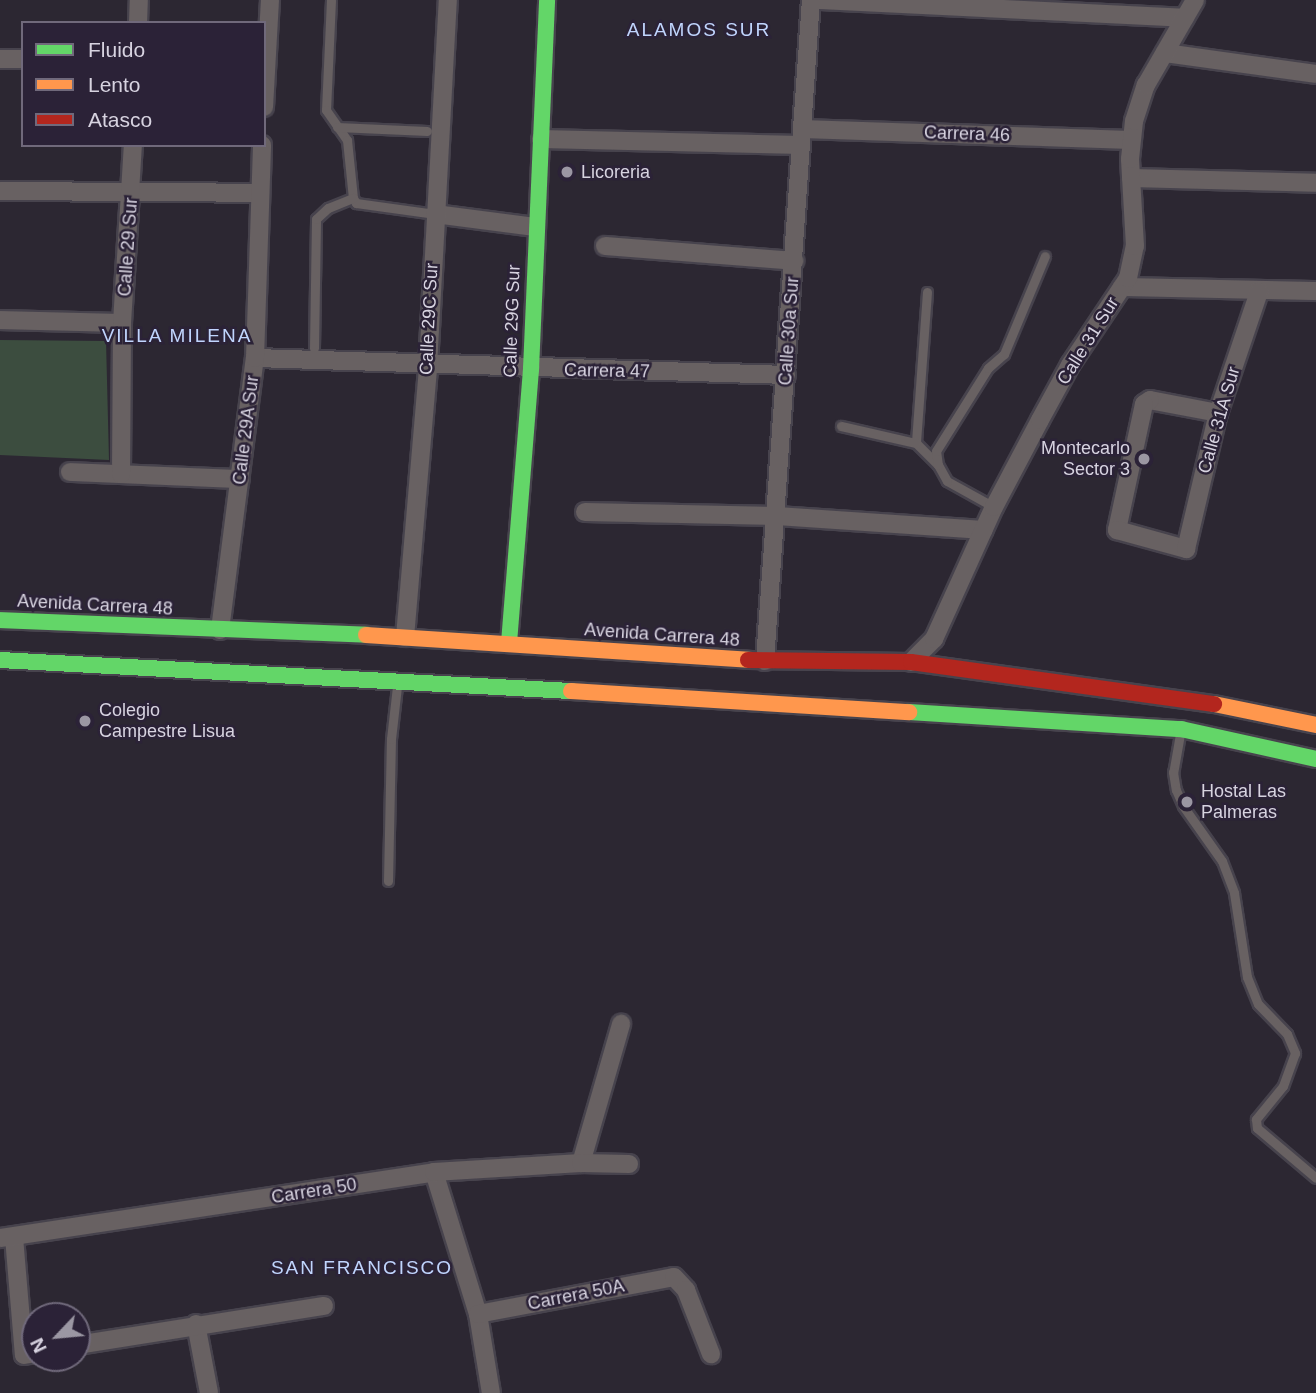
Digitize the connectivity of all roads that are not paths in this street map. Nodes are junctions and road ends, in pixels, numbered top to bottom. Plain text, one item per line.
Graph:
1 (139, 0) edge
2 (270, 0) edge
3 (331, 0) edge
4 (447, 0) edge
5 (547, 0) edge
6 (811, 0) edge
7 (819, 0) edge
8 (1195, 0) edge
9 (1185, 18) junction
10 (138, 21) edge
11 (1165, 53) junction
12 (0, 59) edge
13 (21, 59) edge
14 (266, 71) edge
15 (1316, 74) edge
16 (337, 127) junction
17 (427, 131) dead end
18 (801, 137) junction
19 (541, 139) junction
20 (1131, 140) junction
21 (133, 147) edge
22 (262, 147) edge
23 (1131, 178) junction
24 (1316, 183) edge
25 (0, 191) edge
26 (132, 191) junction
27 (260, 193) junction
28 (353, 198) junction
29 (435, 214) junction
30 (535, 227) junction
31 (605, 246) dead end
32 (1045, 256) dead end
33 (794, 261) junction
34 (1122, 287) junction
35 (1316, 291) edge
36 (927, 292) dead end
37 (1259, 292) junction
38 (0, 320) edge
39 (122, 323) junction
40 (314, 348) dead end
41 (254, 358) junction
42 (428, 366) junction
43 (531, 369) junction
44 (786, 375) junction
45 (1218, 414) junction
46 (841, 426) dead end
47 (916, 443) junction
48 (937, 465) junction
49 (70, 472) dead end
50 (121, 474) junction
51 (240, 479) junction
52 (994, 507) junction
53 (585, 512) dead end
54 (777, 516) junction
55 (984, 530) junction
56 (0, 620) edge
57 (220, 630) junction
58 (405, 637) junction
59 (509, 643) junction
60 (0, 660) edge
61 (765, 661) junction
62 (911, 662) junction
63 (398, 680) junction
64 (1316, 725) edge
65 (1181, 729) junction
66 (1316, 759) edge
67 (388, 881) dead end
68 (621, 1024) dead end
69 (581, 1163) junction
70 (629, 1164) dead end
71 (434, 1172) junction
72 (1316, 1178) edge
73 (7, 1238) edge
74 (324, 1306) dead end
75 (21, 1309) edge
76 (478, 1314) junction
77 (196, 1324) junction
78 (91, 1343) edge
79 (711, 1354) dead end
80 (209, 1393) edge
81 (491, 1393) edge

1 - 10 street
2 - 14 street
3 - 16 lane
4 - 29 street, Calle 29C Sur
5 - 19 main road, Calle 29G Sur
6 - 18 street, Calle 30a Sur
7 - 9 street
8 - 9 street, Calle 31 Sur
9 - 11 street, Calle 31 Sur
11 - 15 street
11 - 20 street, Calle 31 Sur
12 - 13 street
16 - 17 lane
16 - 28 lane
18 - 19 street, Carrera 46
18 - 20 street, Carrera 46
18 - 33 street, Calle 30a Sur
19 - 30 main road, Calle 29G Sur
20 - 23 street, Calle 31 Sur
21 - 26 street, Calle 29 Sur
22 - 27 street, Calle 29A Sur
23 - 24 street
23 - 34 street, Calle 31 Sur
25 - 26 street
26 - 27 street
26 - 39 street, Calle 29 Sur
27 - 41 street, Calle 29A Sur
28 - 29 lane
28 - 40 lane
29 - 30 street
29 - 42 street, Calle 29C Sur
30 - 43 main road, Calle 29G Sur
31 - 33 street
32 - 48 lane
33 - 44 street, Calle 30a Sur
34 - 37 street
34 - 52 street, Calle 31 Sur
35 - 37 street
36 - 47 lane
37 - 45 street, Calle 31A Sur
38 - 39 street
39 - 50 street, Calle 29 Sur
41 - 42 street, Carrera 47
41 - 51 street, Calle 29A Sur
42 - 43 street, Carrera 47
42 - 58 street, Calle 29C Sur
43 - 44 street, Carrera 47
43 - 59 main road, Calle 29G Sur
44 - 54 street, Calle 30a Sur
45 - 45 street, Calle 31A Sur
46 - 47 lane
47 - 48 lane
48 - 52 lane
49 - 50 street
50 - 51 street
51 - 57 street, Calle 29A Sur
52 - 55 street, Calle 31 Sur
53 - 54 street
54 - 55 street
54 - 61 street, Calle 30a Sur
55 - 62 street, Calle 31 Sur
56 - 57 main road, Avenida Carrera 48
57 - 58 main road, Avenida Carrera 48
58 - 59 main road, Avenida Carrera 48
59 - 61 main road, Avenida Carrera 48
60 - 63 main road
61 - 62 main road, Avenida Carrera 48
62 - 64 main road, Avenida Carrera 48
63 - 65 main road
63 - 67 lane
65 - 66 main road
65 - 72 lane
68 - 69 street
69 - 70 street, Carrera 50
69 - 71 street, Carrera 50
71 - 73 street, Carrera 50
71 - 76 street
73 - 75 street
74 - 77 street
76 - 79 street, Carrera 50A
76 - 81 street
77 - 78 street
77 - 80 street

